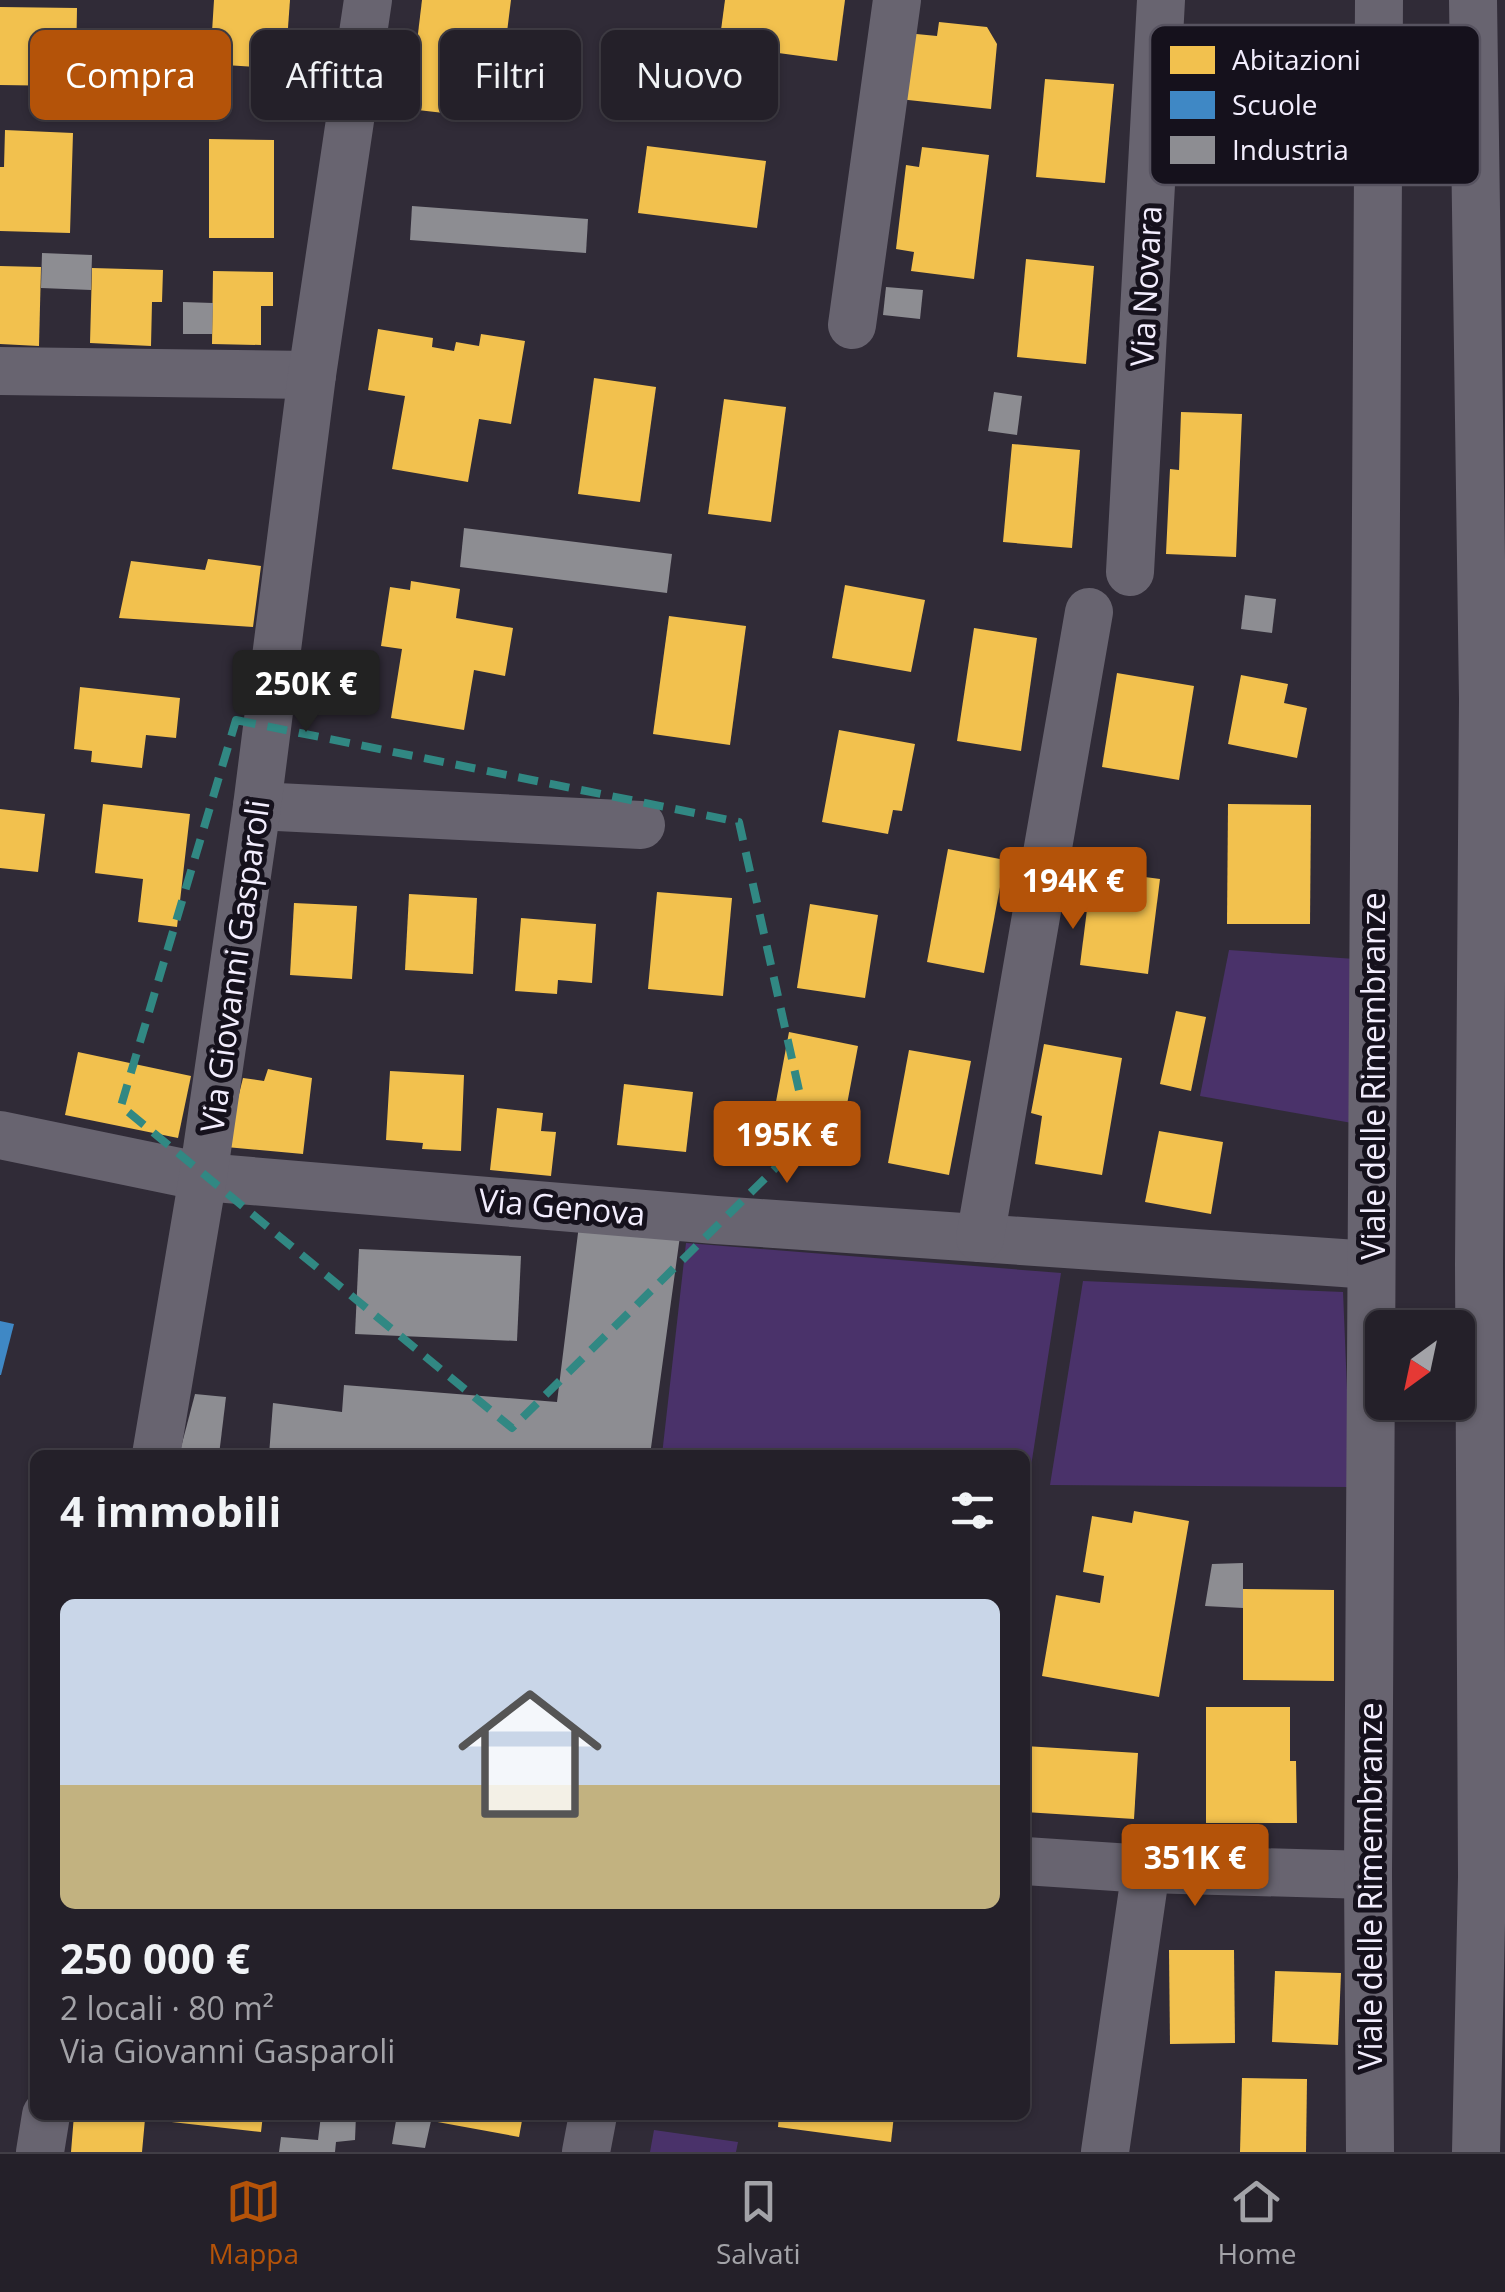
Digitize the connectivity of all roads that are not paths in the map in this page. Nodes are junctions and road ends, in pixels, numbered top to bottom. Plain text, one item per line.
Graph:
1 (368, 0) edge
2 (897, 0) edge
3 (1160, 0) edge
4 (1379, 0) edge
5 (1473, 0) edge
6 (1159, 25) edge
7 (1379, 25) edge
8 (1474, 25) edge
9 (1480, 130) edge
10 (1150, 185) edge
11 (1378, 185) edge
12 (852, 326) dead end
13 (1492, 354) edge
14 (0, 371) edge
15 (312, 374) junction
16 (1130, 572) dead end
17 (1089, 612) dead end
18 (1494, 700) edge
19 (257, 806) junction
20 (641, 825) dead end
21 (0, 1135) edge
22 (203, 1177) junction
23 (980, 1238) junction
24 (1371, 1264) junction
25 (157, 1450) edge
26 (1030, 1862) edge
27 (1146, 1869) junction
28 (1368, 1875) junction
29 (1493, 1877) edge
30 (45, 2120) edge
31 (592, 2120) edge
32 (40, 2152) edge
33 (586, 2152) edge
34 (1105, 2152) edge
35 (1370, 2152) edge
36 (1476, 2152) edge

1 - 15 street, Via Giovanni Gasparoli
2 - 12 street
3 - 6 street, Via Novara
4 - 7 street, Viale delle Rimembranze
5 - 8 street
9 - 13 street
10 - 16 street, Via Novara
11 - 24 street, Viale delle Rimembranze
13 - 18 street
14 - 15 street
15 - 19 street, Via Giovanni Gasparoli
17 - 23 street
18 - 29 street
19 - 20 street
19 - 22 street, Via Giovanni Gasparoli
21 - 22 street, Via Genova
22 - 23 street, Via Genova
22 - 25 street, Via Giovanni Gasparoli
23 - 24 street, Via Genova
24 - 28 street, Viale delle Rimembranze
26 - 27 street
27 - 28 street
27 - 34 street
28 - 35 street, Viale delle Rimembranze
29 - 36 street
30 - 32 street
31 - 33 street

